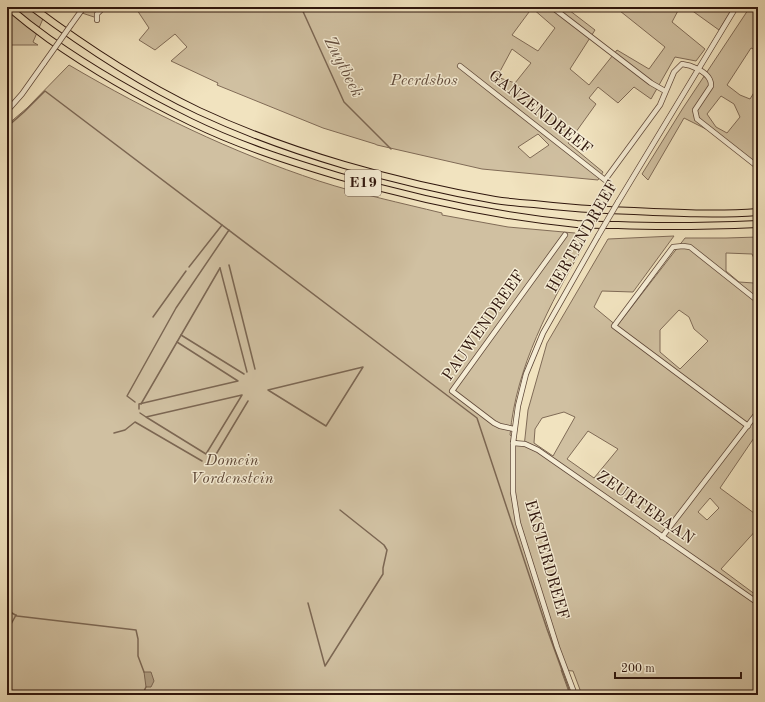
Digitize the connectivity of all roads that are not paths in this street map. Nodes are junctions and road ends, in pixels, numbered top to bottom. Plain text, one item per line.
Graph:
1 (8, 7) edge
2 (32, 7) edge
3 (84, 7) edge
4 (104, 7) edge
5 (552, 7) edge
6 (736, 7) edge
7 (97, 20) dead end
8 (460, 66) dead end
9 (698, 69) junction
10 (665, 91) junction
11 (7, 111) edge
12 (758, 167) edge
13 (605, 180) joint
14 (758, 212) edge
15 (758, 224) edge
16 (565, 235) dead end
17 (758, 301) edge
18 (758, 412) edge
19 (748, 426) junction
20 (514, 429) junction
21 (513, 443) junction
22 (662, 537) junction
23 (758, 603) edge
24 (575, 695) edge

1 - 15 highway, E19
2 - 14 highway, E19
3 - 11 street, bridge
4 - 7 street
5 - 10 street
6 - 9 street, HERTENDREEF
8 - 13 street, GANZENDREEF
9 - 10 street, HERTENDREEF
9 - 12 street
9 - 20 street, HERTENDREEF, bridge
10 - 13 street, HERTENDREEF
16 - 20 street, PAUWENDREEF
17 - 19 street
18 - 19 street
19 - 22 street
20 - 21 street, EKSTERDREEF
21 - 22 street, ZEURTEBAAN
21 - 24 street, EKSTERDREEF
22 - 23 street, ZEURTEBAAN

